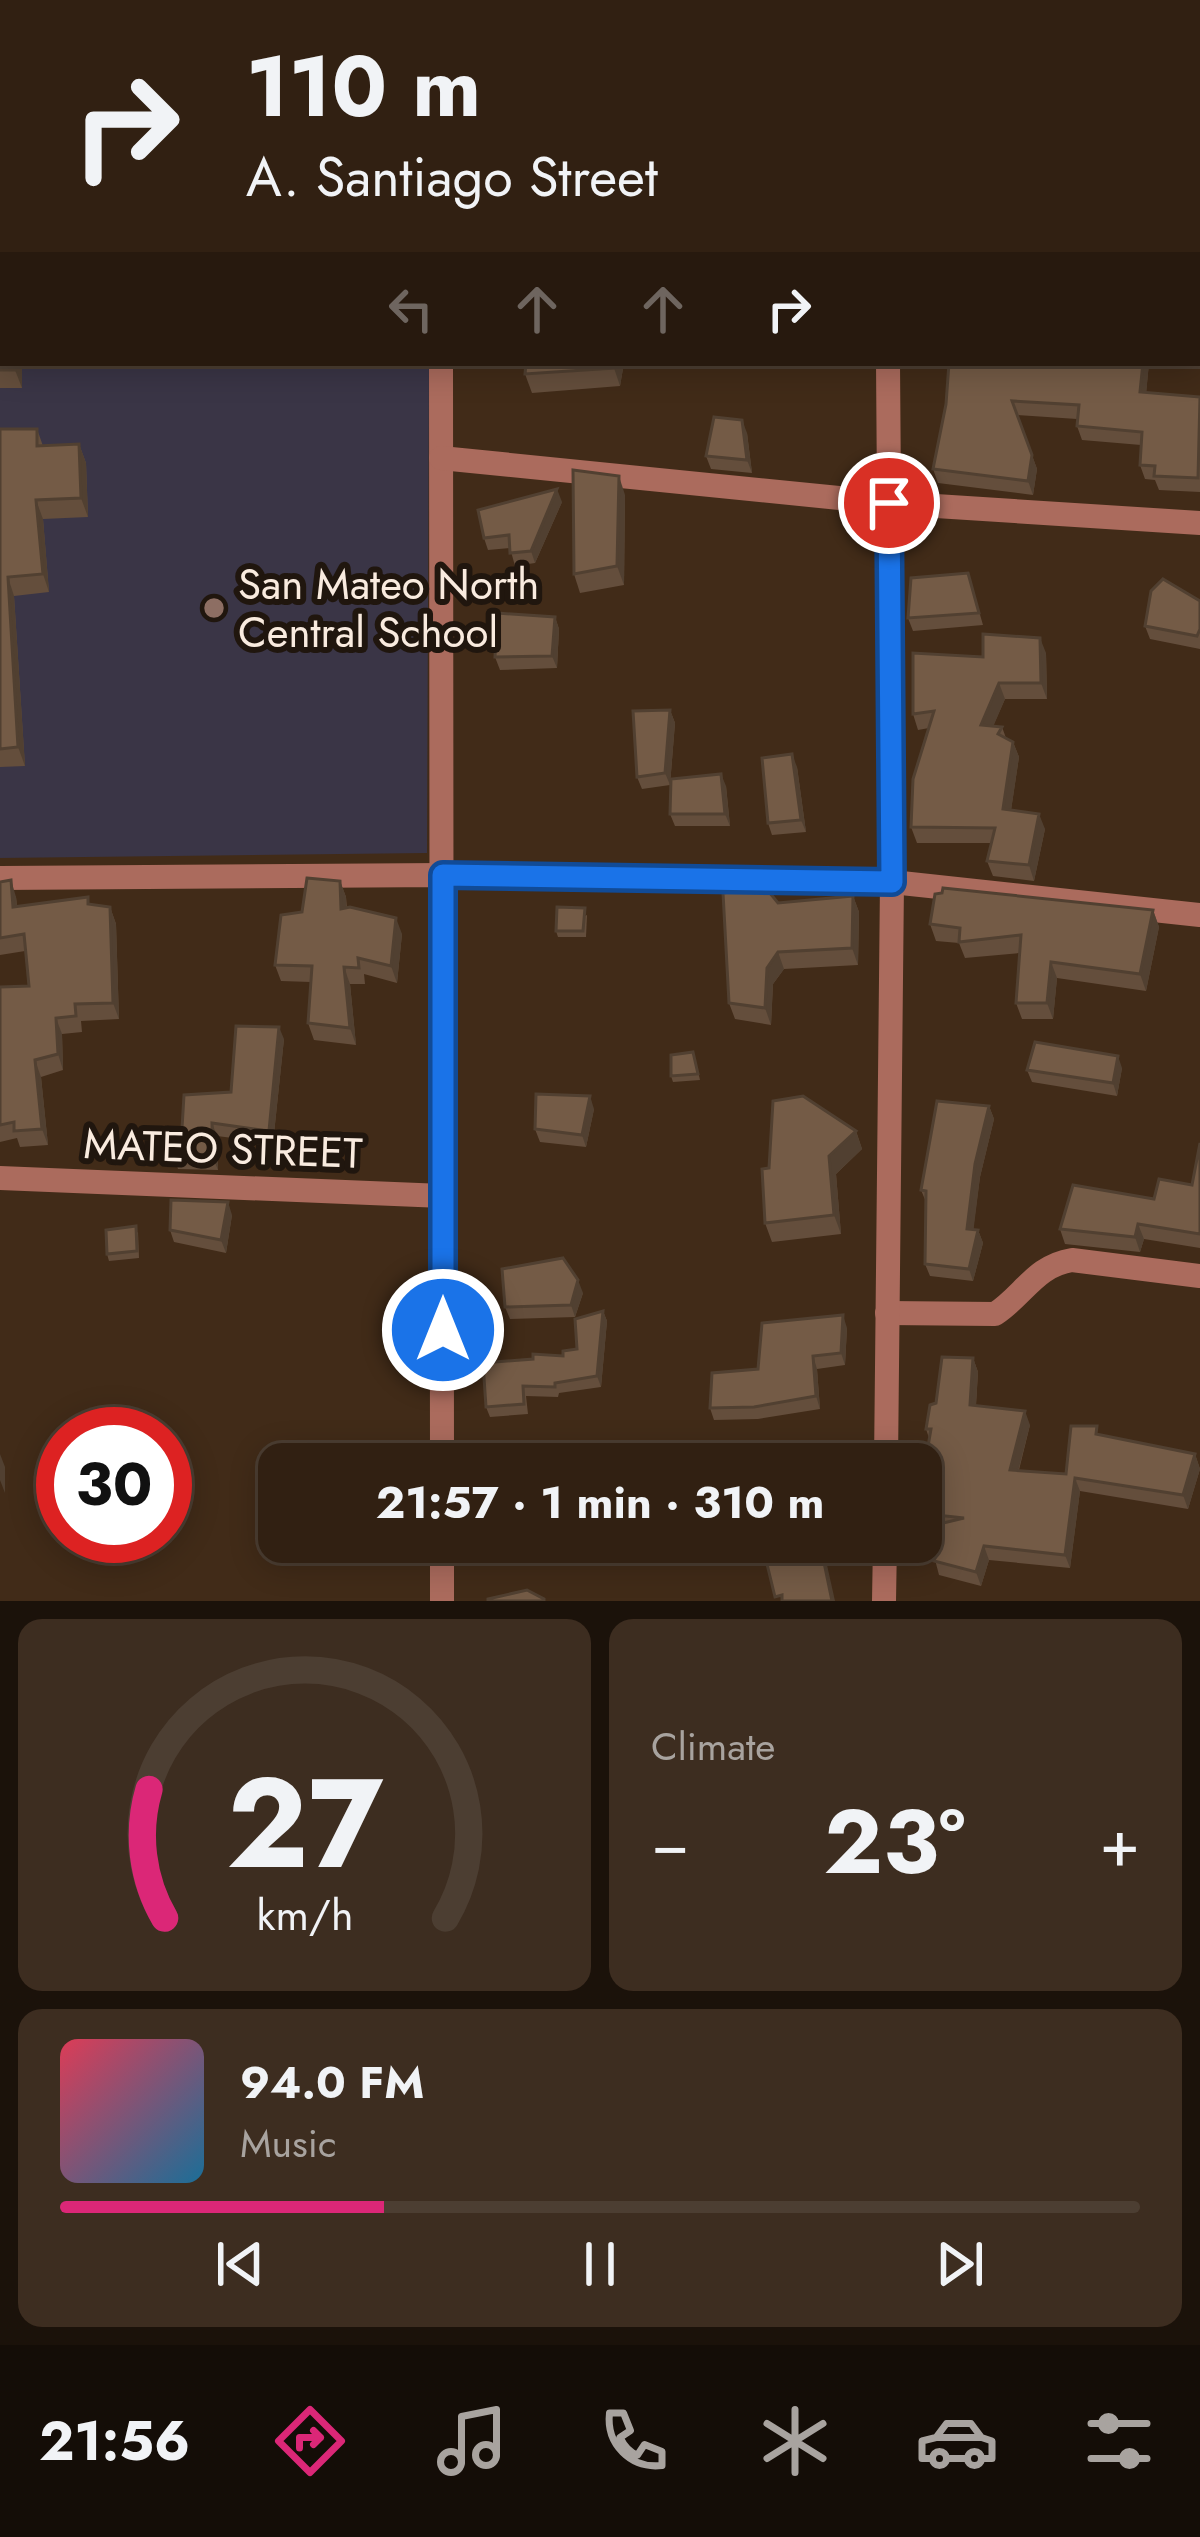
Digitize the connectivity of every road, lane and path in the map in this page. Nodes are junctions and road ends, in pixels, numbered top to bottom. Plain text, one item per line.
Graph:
1 (441, 366) edge
2 (888, 366) edge
3 (441, 458) junction
4 (889, 503) junction
5 (1200, 523) edge
6 (443, 875) junction
7 (0, 878) edge
8 (892, 882) junction
9 (1200, 915) edge
10 (0, 1178) edge
11 (443, 1196) junction
12 (1200, 1276) edge
13 (887, 1313) junction
14 (442, 1443) edge
15 (886, 1443) edge
16 (442, 1563) edge
17 (885, 1563) edge
18 (442, 1601) edge
19 (884, 1601) edge

1 - 3 street
2 - 4 street
3 - 4 street
3 - 6 street
4 - 5 street
4 - 8 street
6 - 7 street
6 - 8 street
6 - 11 street
8 - 9 street
8 - 13 street
10 - 11 street, MATEO STREET
11 - 14 street
12 - 13 street
13 - 15 street
16 - 18 street
17 - 19 street

